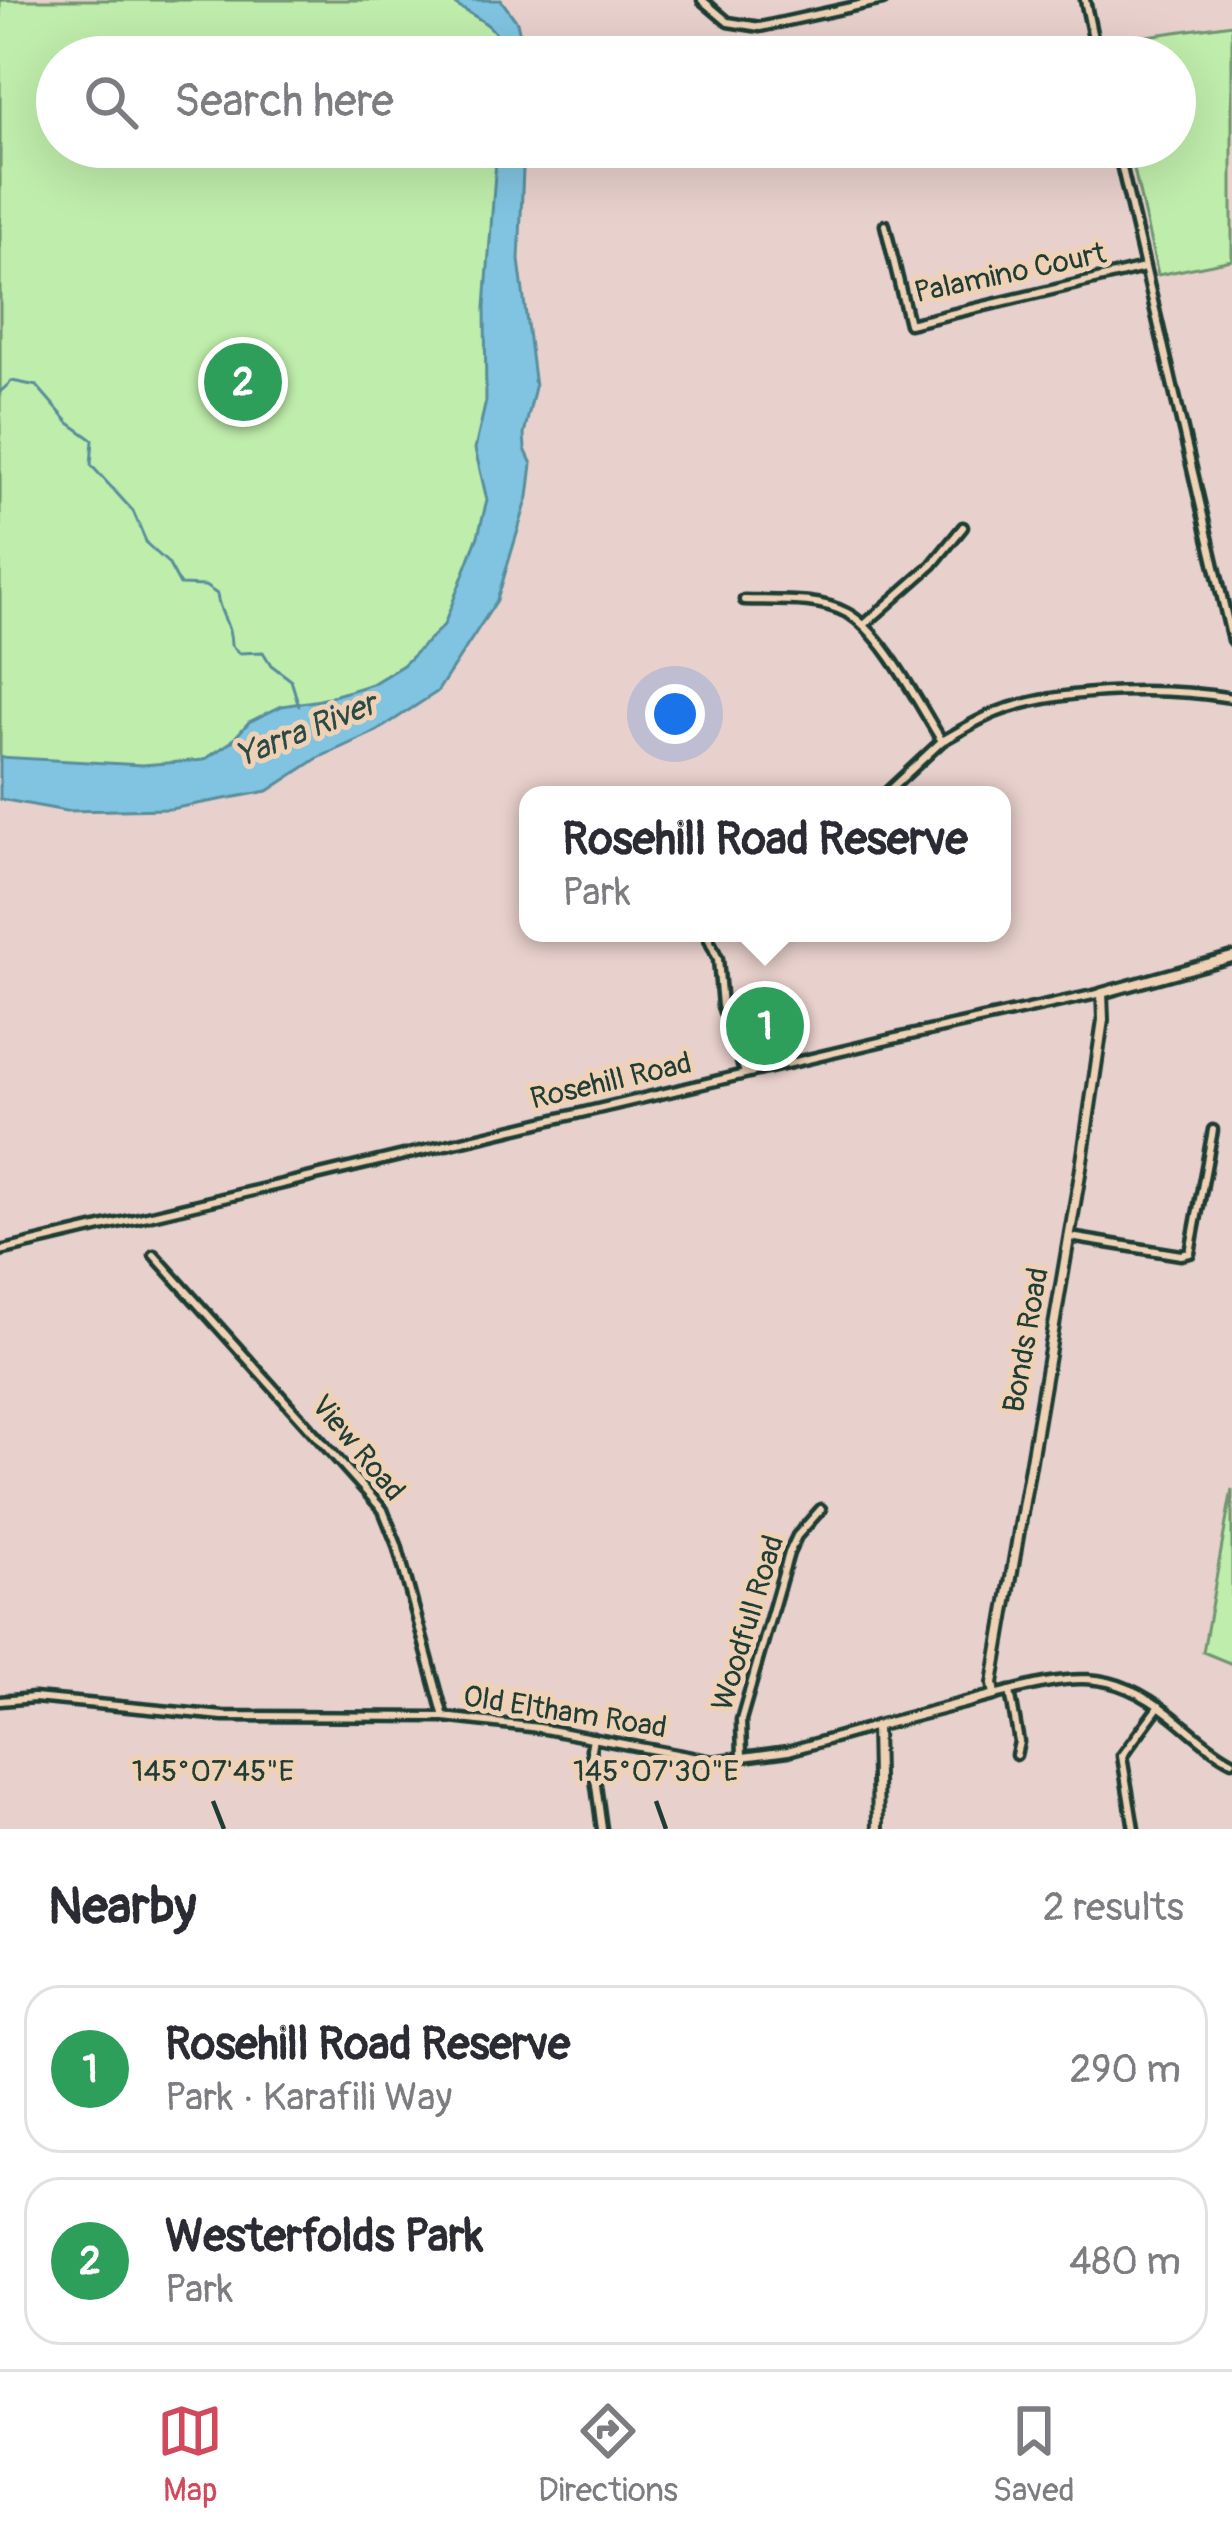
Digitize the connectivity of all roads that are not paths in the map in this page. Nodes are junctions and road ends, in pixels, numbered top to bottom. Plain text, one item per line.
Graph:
1 (702, 0) edge
2 (883, 0) edge
3 (1085, 0) edge
4 (1093, 36) edge
5 (1122, 168) edge
6 (884, 225) dead end
7 (1145, 268) junction
8 (963, 527) dead end
9 (744, 601) dead end
10 (864, 625) junction
11 (1232, 640) edge
12 (1229, 696) edge
13 (942, 741) junction
14 (894, 786) edge
15 (710, 942) edge
16 (1232, 957) edge
17 (1102, 993) junction
18 (745, 1074) junction
19 (1213, 1130) dead end
20 (1069, 1237) junction
21 (0, 1251) edge
22 (154, 1255) dead end
23 (821, 1509) dead end
24 (1010, 1691) junction
25 (995, 1695) junction
26 (0, 1701) edge
27 (1159, 1706) junction
28 (443, 1718) junction
29 (876, 1726) junction
30 (593, 1738) junction
31 (1016, 1755) dead end
32 (742, 1758) junction
33 (1232, 1761) edge
34 (602, 1829) edge
35 (878, 1829) edge
36 (1132, 1829) edge

1 - 2 street
3 - 4 street
5 - 7 street
6 - 7 street, Palamino Court
7 - 11 street
8 - 10 street
9 - 10 street
10 - 13 street
12 - 13 street
13 - 14 street
15 - 18 street
16 - 17 street, Rosehill Road
17 - 18 street, Rosehill Road
17 - 20 street, Bonds Road
18 - 21 street, Rosehill Road
19 - 20 street
20 - 25 street, Bonds Road
22 - 28 street, View Road
23 - 32 street, Woodfull Road
24 - 25 street, Old Eltham Road
24 - 27 street, Old Eltham Road
24 - 31 street
25 - 29 street, Old Eltham Road
26 - 28 street, Old Eltham Road
27 - 33 street, Old Eltham Road
27 - 36 street
28 - 30 street, Old Eltham Road
29 - 32 street, Old Eltham Road
29 - 35 street
30 - 32 street, Old Eltham Road
30 - 34 street

